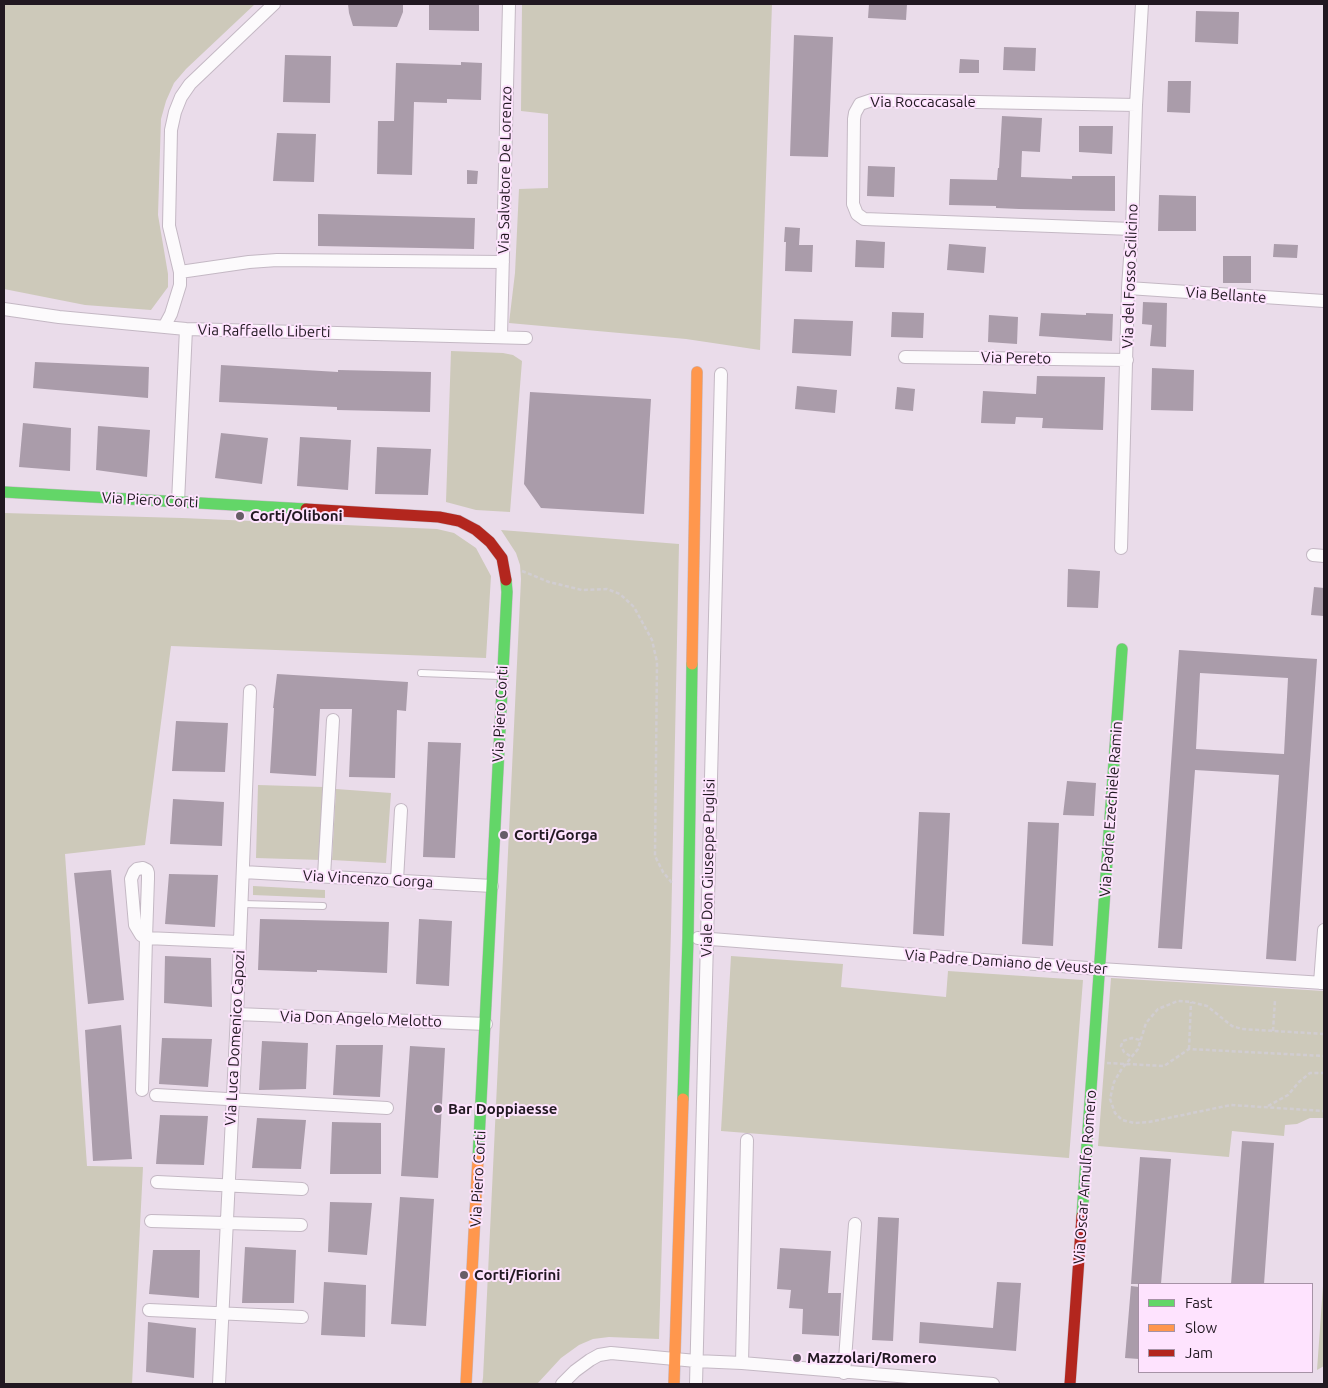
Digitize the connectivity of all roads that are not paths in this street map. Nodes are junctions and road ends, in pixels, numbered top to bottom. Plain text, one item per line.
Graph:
1 (274, 4) edge
2 (508, 4) edge
3 (1142, 4) edge
4 (1136, 105) junction
5 (1132, 229) junction
6 (503, 262) junction
7 (180, 272) junction
8 (1128, 288) junction
9 (1324, 301) edge
10 (4, 308) edge
11 (164, 328) junction
12 (186, 329) junction
13 (501, 336) junction
14 (526, 338) dead end
15 (905, 357) dead end
16 (1127, 360) junction
17 (697, 372) dead end
18 (721, 374) dead end
19 (4, 492) edge
20 (178, 502) junction
21 (695, 514) junction
22 (717, 514) junction
23 (1122, 548) dead end
24 (1122, 650) dead end
25 (421, 673) dead end
26 (502, 676) junction
27 (250, 691) dead end
28 (333, 720) dead end
29 (400, 810) dead end
30 (243, 872) junction
31 (324, 876) junction
32 (397, 880) junction
33 (492, 886) junction
34 (242, 904) junction
35 (323, 906) dead end
36 (1324, 930) edge
37 (688, 938) junction
38 (707, 938) junction
39 (240, 942) junction
40 (1100, 969) junction
41 (1322, 983) edge
42 (237, 1014) junction
43 (486, 1024) junction
44 (142, 1090) dead end
45 (156, 1095) dead end
46 (232, 1100) junction
47 (387, 1108) dead end
48 (748, 1140) dead end
49 (157, 1182) dead end
50 (228, 1185) junction
51 (302, 1189) dead end
52 (151, 1221) dead end
53 (227, 1223) junction
54 (855, 1224) dead end
55 (301, 1225) dead end
56 (149, 1310) dead end
57 (223, 1314) junction
58 (302, 1317) dead end
59 (675, 1359) junction
60 (696, 1361) junction
61 (742, 1363) junction
62 (844, 1373) junction
63 (219, 1384) edge
64 (466, 1384) edge
65 (562, 1384) edge
66 (674, 1384) edge
67 (696, 1384) edge
68 (993, 1384) edge
69 (1070, 1384) edge

1 - 7 street
2 - 6 street, Via Salvatore De Lorenzo
3 - 4 street, Via del Fosso Scilicino
4 - 5 street, Via del Fosso Scilicino
4 - 5 street, Via Roccacasale
5 - 8 street, Via del Fosso Scilicino
6 - 7 street
6 - 13 street, Via Salvatore De Lorenzo
7 - 11 street
8 - 9 street, Via Bellante
8 - 16 street, Via del Fosso Scilicino
10 - 11 street, Via Raffaello Liberti
11 - 12 street, Via Raffaello Liberti
12 - 13 street, Via Raffaello Liberti
12 - 20 street
13 - 14 street, Via Raffaello Liberti
15 - 16 street, Via Pereto
16 - 23 street, Via del Fosso Scilicino
17 - 21 street, Viale Don Giuseppe Puglisi
18 - 22 street, Viale Don Giuseppe Puglisi
19 - 20 street, Via Piero Corti
20 - 26 street, Via Piero Corti
21 - 22 street
21 - 37 street, Viale Don Giuseppe Puglisi
22 - 38 street, Viale Don Giuseppe Puglisi
24 - 40 street, Via Padre Ezechiele Ramin
25 - 26 lane
26 - 33 street, Via Piero Corti
27 - 30 street, Via Luca Domenico Capozi
28 - 31 street
29 - 32 street
30 - 31 street, Via Vincenzo Gorga
30 - 34 street, Via Luca Domenico Capozi
31 - 32 street, Via Vincenzo Gorga
32 - 33 street, Via Vincenzo Gorga
33 - 43 street, Via Piero Corti
34 - 35 lane
34 - 39 street, Via Luca Domenico Capozi
36 - 41 street
37 - 38 street, Via Padre Damiano de Veuster
37 - 59 street, Viale Don Giuseppe Puglisi
38 - 40 street, Via Padre Damiano de Veuster
38 - 60 street, Viale Don Giuseppe Puglisi
39 - 42 street, Via Luca Domenico Capozi
39 - 44 street
40 - 41 street, Via Padre Damiano de Veuster
40 - 69 street, Via Oscar Arnulfo Romero
42 - 43 street, Via Don Angelo Melotto
42 - 46 street, Via Luca Domenico Capozi
43 - 64 street, Via Piero Corti
45 - 46 street
46 - 47 street
46 - 50 street, Via Luca Domenico Capozi
48 - 61 street
49 - 50 street
50 - 51 street
50 - 53 street, Via Luca Domenico Capozi
52 - 53 street
53 - 55 street
53 - 57 street, Via Luca Domenico Capozi
54 - 62 street
56 - 57 street
57 - 58 street
57 - 63 street, Via Luca Domenico Capozi
59 - 60 street
59 - 65 street
59 - 66 street, Viale Don Giuseppe Puglisi
60 - 61 street
60 - 67 street, Viale Don Giuseppe Puglisi
61 - 62 street
62 - 68 street

